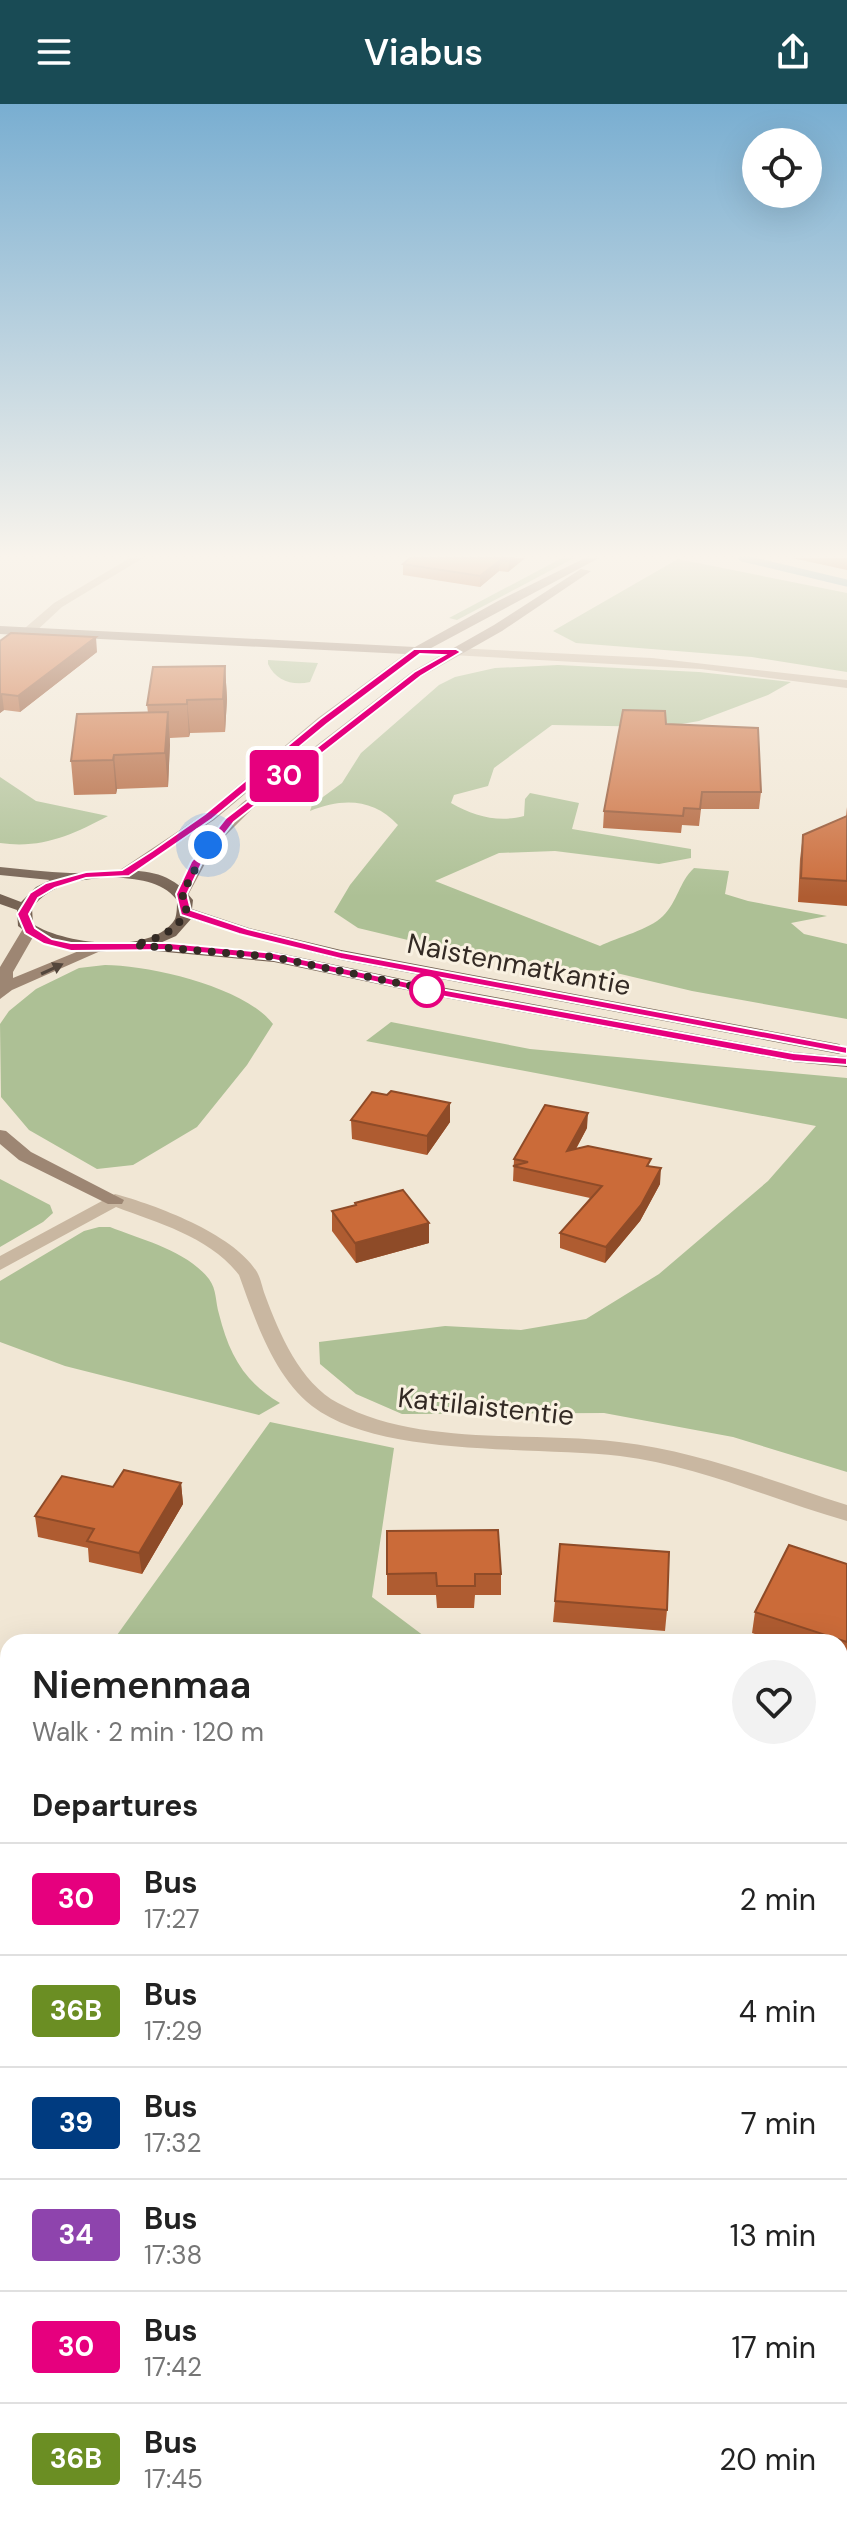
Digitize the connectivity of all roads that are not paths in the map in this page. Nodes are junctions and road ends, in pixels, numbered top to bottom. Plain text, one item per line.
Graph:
1 (390, 671) edge
2 (422, 671) edge
3 (772, 671) edge
4 (847, 684) edge
5 (0, 871) edge
6 (125, 873) junction
7 (73, 878) junction
8 (182, 894) junction
9 (0, 899) edge
10 (24, 908) junction
11 (186, 912) junction
12 (29, 930) junction
13 (134, 945) junction
14 (97, 949) junction
15 (3, 991) edge
16 (847, 1051) edge
17 (847, 1062) edge
18 (0, 1135) edge
19 (115, 1200) junction
20 (0, 1264) edge
21 (847, 1513) edge

1 - 6 main road
2 - 8 main road
3 - 4 street
5 - 7 main road
6 - 7 main road
6 - 8 main road
7 - 10 main road
8 - 11 main road
9 - 10 main road
10 - 12 main road
11 - 13 main road
11 - 16 main road, Naistenmatkantie
12 - 14 main road
12 - 15 main road
13 - 14 main road
13 - 17 main road, Naistenmatkantie
15 -> 14 main road
18 - 19 main road
19 - 20 street
19 - 21 street, Kattilaistentie

